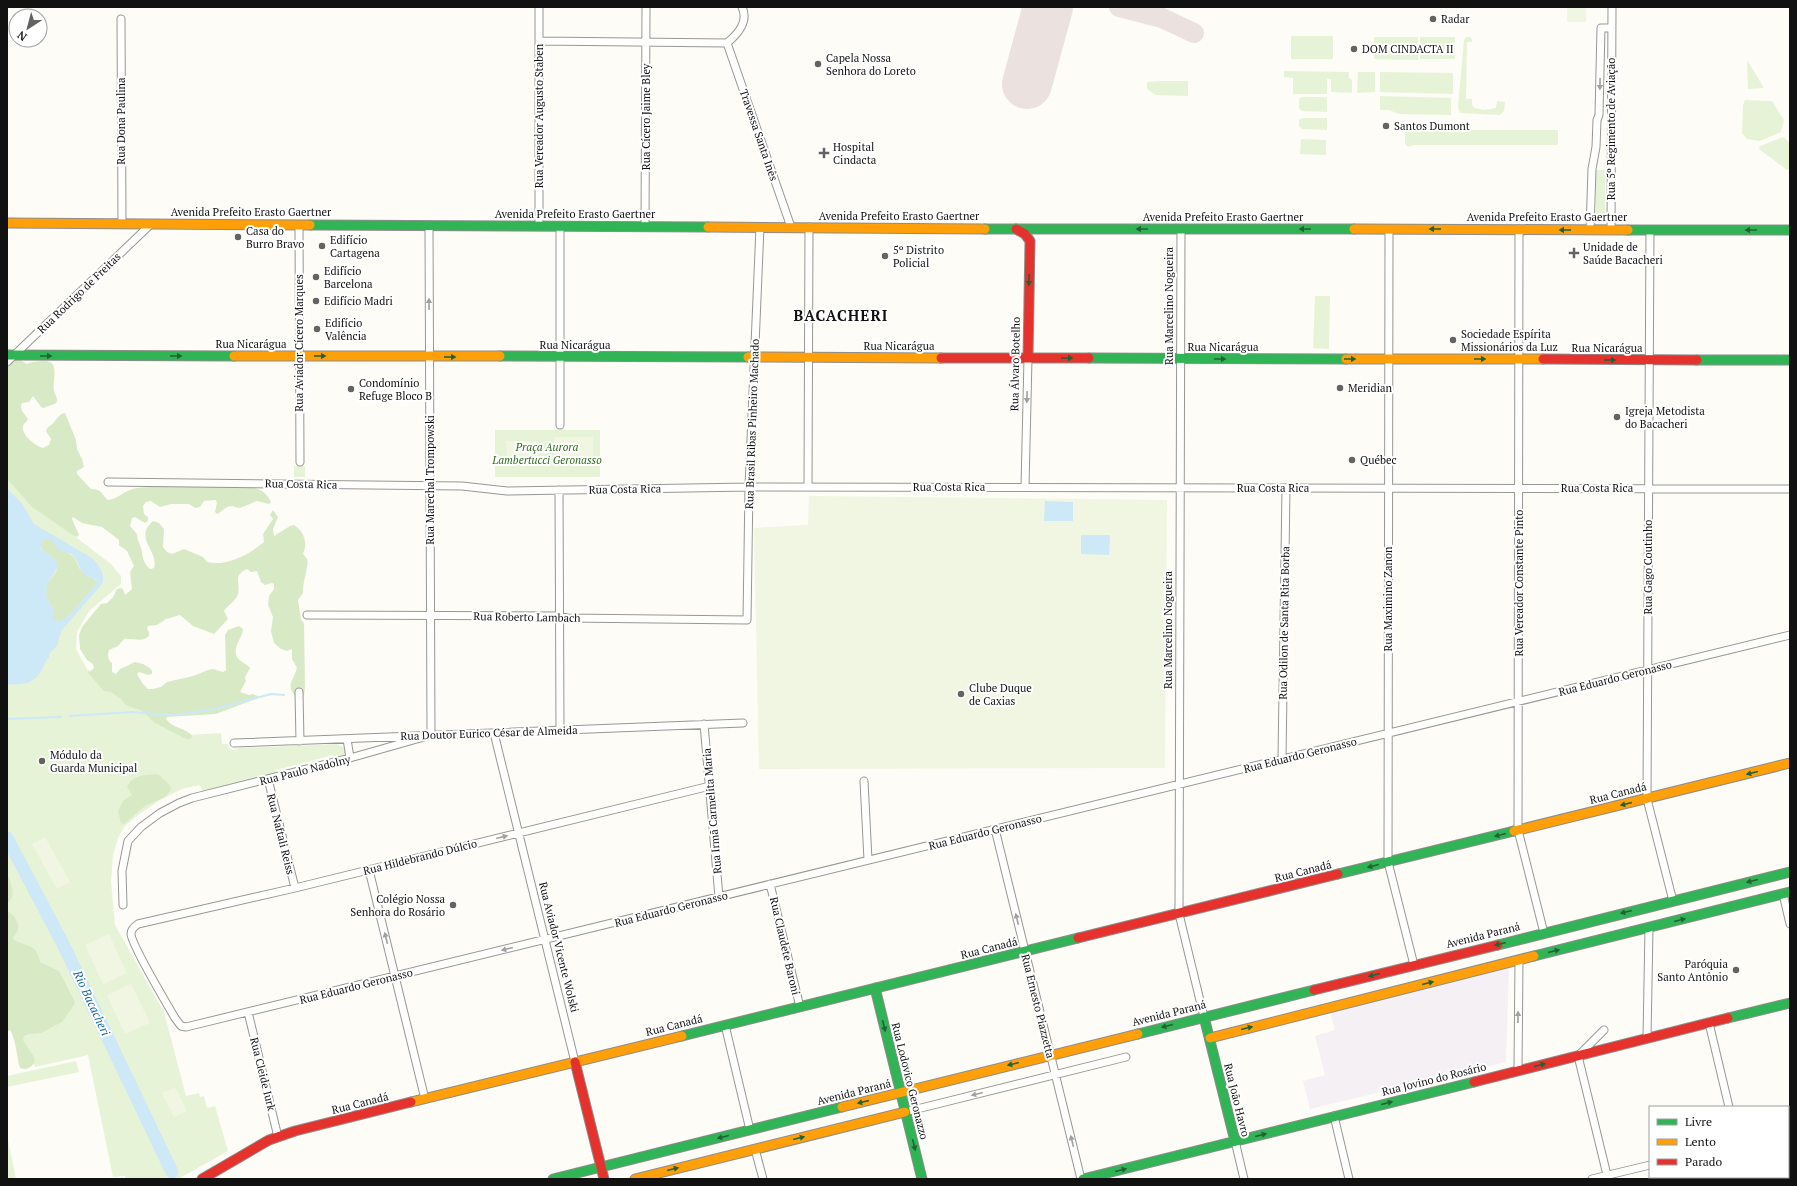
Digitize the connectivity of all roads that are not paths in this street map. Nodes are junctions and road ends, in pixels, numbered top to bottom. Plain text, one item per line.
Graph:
1 (539, 7) edge
2 (646, 7) edge
3 (742, 7) edge
4 (1612, 7) edge
5 (121, 19) dead end
6 (1612, 28) junction
7 (539, 42) junction
8 (646, 43) junction
9 (727, 43) junction
10 (1600, 60) junction
11 (1612, 60) junction
12 (7, 223) edge
13 (122, 224) junction
14 (151, 224) junction
15 (299, 225) junction
16 (429, 225) junction
17 (538, 226) junction
18 (560, 226) junction
19 (645, 226) junction
20 (760, 227) junction
21 (791, 227) junction
22 (809, 227) junction
23 (1015, 229) junction
24 (1045, 229) junction
25 (1182, 229) junction
26 (1389, 229) junction
27 (1520, 229) junction
28 (1590, 230) junction
29 (1611, 230) junction
30 (1650, 230) junction
31 (1790, 230) edge
32 (1030, 241) junction
33 (299, 356) junction
34 (429, 357) junction
35 (560, 357) junction
36 (9, 358) edge
37 (755, 358) junction
38 (808, 358) junction
39 (1028, 358) junction
40 (1181, 359) junction
41 (1389, 359) junction
42 (1519, 360) junction
43 (1649, 360) junction
44 (1790, 360) edge
45 (560, 425) dead end
46 (300, 462) dead end
47 (108, 482) dead end
48 (430, 486) junction
49 (750, 487) junction
50 (808, 487) junction
51 (1025, 487) junction
52 (1180, 488) junction
53 (1286, 488) junction
54 (1389, 488) junction
55 (1519, 488) junction
56 (1649, 488) junction
57 (1790, 489) edge
58 (559, 490) junction
59 (307, 614) dead end
60 (430, 615) junction
61 (560, 616) junction
62 (748, 620) joint
63 (1790, 635) edge
64 (1648, 670) junction
65 (299, 692) dead end
66 (1518, 701) junction
67 (743, 723) dead end
68 (704, 724) junction
69 (560, 730) junction
70 (494, 733) junction
71 (1388, 733) junction
72 (431, 735) junction
73 (346, 739) junction
74 (300, 741) junction
75 (234, 743) dead end
76 (350, 758) junction
77 (1282, 759) junction
78 (1790, 763) edge
79 (268, 779) junction
80 (864, 781) dead end
81 (1179, 784) junction
82 (710, 786) junction
83 (1647, 799) junction
84 (995, 829) junction
85 (1518, 830) junction
86 (518, 833) junction
87 (868, 860) junction
88 (1388, 862) junction
89 (369, 870) junction
90 (1790, 872) edge
91 (770, 884) junction
92 (295, 888) junction
93 (1786, 893) edge
94 (719, 897) junction
95 (1673, 901) junction
96 (122, 905) dead end
97 (1179, 914) junction
98 (1790, 924) edge
99 (1649, 928) junction
100 (1544, 933) junction
101 (545, 939) junction
102 (1025, 952) junction
103 (1519, 960) junction
104 (1414, 965) junction
105 (395, 976) junction
106 (875, 988) junction
107 (1790, 1003) edge
108 (800, 1007) junction
109 (248, 1012) junction
110 (1204, 1017) junction
111 (1709, 1023) junction
112 (724, 1025) junction
113 (181, 1026) joint
114 (1207, 1027) joint
115 (1604, 1030) dead end
116 (1210, 1038) junction
117 (1647, 1038) junction
118 (1051, 1055) junction
119 (1578, 1056) junction
120 (1126, 1057) dead end
121 (575, 1062) junction
122 (1518, 1070) junction
123 (1055, 1074) junction
124 (900, 1092) junction
125 (425, 1099) junction
126 (1729, 1106) edge
127 (905, 1112) junction
128 (1334, 1116) junction
129 (750, 1130) junction
130 (278, 1137) junction
131 (1235, 1141) junction
132 (755, 1149) junction
133 (1649, 1165) edge
134 (601, 1167) junction
135 (1608, 1177) edge
136 (202, 1179) edge
137 (553, 1179) edge
138 (604, 1179) edge
139 (635, 1179) edge
140 (762, 1179) edge
141 (922, 1179) edge
142 (1082, 1179) edge
143 (1244, 1179) edge
144 (1349, 1179) edge
145 (1592, 1179) edge

1 - 7 street, Rua Vereador Augusto Staben
2 - 8 street, Rua Cícero Jaime Bley
3 - 9 street
4 - 6 street, Rua 5º Regimento de Aviação
5 - 13 street, Rua Dona Paulina
6 - 10 street, Rua 5º Regimento de Aviação
6 - 11 street, Rua 5º Regimento de Aviação
7 - 8 street
7 - 17 street, Rua Vereador Augusto Staben
8 - 9 street
8 - 19 street, Rua Cícero Jaime Bley
9 - 21 street, Travessa Santa Inês
10 - 11 street
10 -> 28 street, Rua 5º Regimento de Aviação
11 - 29 street, Rua 5º Regimento de Aviação
12 - 13 main road, Avenida Prefeito Erasto Gaertner
13 - 14 main road, Avenida Prefeito Erasto Gaertner
14 - 15 main road, Avenida Prefeito Erasto Gaertner
14 - 36 street, Rua Rodrigo de Freitas
15 - 16 main road, Avenida Prefeito Erasto Gaertner
15 - 33 street, Rua Aviador Cícero Marques
16 - 17 main road, Avenida Prefeito Erasto Gaertner
34 -> 16 street, Rua Marechal Trompowski
17 - 18 main road, Avenida Prefeito Erasto Gaertner
18 - 19 main road, Avenida Prefeito Erasto Gaertner
18 - 35 street
19 - 20 main road, Avenida Prefeito Erasto Gaertner
20 - 21 main road, Avenida Prefeito Erasto Gaertner
20 - 37 street, Rua Brasil Ribas Pinheiro Machado
21 - 22 main road, Avenida Prefeito Erasto Gaertner
22 - 23 main road, Avenida Prefeito Erasto Gaertner
22 - 38 street
23 - 24 main road, Avenida Prefeito Erasto Gaertner
23 - 32 main road
25 -> 24 main road, Avenida Prefeito Erasto Gaertner
24 - 32 main road
26 -> 25 main road, Avenida Prefeito Erasto Gaertner
25 - 40 street, Rua Marcelino Nogueira
27 -> 26 main road, Avenida Prefeito Erasto Gaertner
26 - 41 street, Rua Maximino Zanon
28 -> 27 main road, Avenida Prefeito Erasto Gaertner
27 - 42 street, Rua Vereador Constante Pinto
28 - 29 main road, Avenida Prefeito Erasto Gaertner
29 - 30 main road, Avenida Prefeito Erasto Gaertner
31 -> 30 main road, Avenida Prefeito Erasto Gaertner
30 - 43 street, Rua Gago Coutinho
32 -> 39 main road, Rua Álvaro Botelho
33 -> 34 main road, Rua Nicarágua
36 -> 33 main road, Rua Nicarágua
33 - 46 street, Rua Aviador Cícero Marques
34 -> 35 main road, Rua Nicarágua
34 - 48 street, Rua Marechal Trompowski
35 - 37 main road, Rua Nicarágua
35 - 45 street
37 - 38 main road, Rua Nicarágua
37 - 49 street, Rua Brasil Ribas Pinheiro Machado
38 - 39 main road, Rua Nicarágua
38 - 50 street
39 -> 40 main road, Rua Nicarágua
39 -> 51 street, Rua Álvaro Botelho
40 -> 41 main road, Rua Nicarágua
40 - 52 street, Rua Marcelino Nogueira
41 -> 42 main road, Rua Nicarágua
41 - 54 street, Rua Maximino Zanon
42 -> 43 main road, Rua Nicarágua
42 - 55 street, Rua Vereador Constante Pinto
43 - 44 main road, Rua Nicarágua
43 - 56 street, Rua Gago Coutinho
47 - 48 street, Rua Costa Rica
48 - 58 street, Rua Costa Rica
48 - 60 street, Rua Marechal Trompowski
49 - 50 street, Rua Costa Rica
49 - 58 street, Rua Costa Rica
49 - 62 street, Rua Brasil Ribas Pinheiro Machado
50 - 51 street, Rua Costa Rica
51 - 52 street, Rua Costa Rica
52 - 53 street, Rua Costa Rica
52 - 81 street, Rua Marcelino Nogueira
53 - 54 street, Rua Costa Rica
53 - 77 street, Rua Odilon de Santa Rita Borba
54 - 55 street, Rua Costa Rica
54 - 71 street, Rua Maximino Zanon
55 - 56 street, Rua Costa Rica
55 - 66 street, Rua Vereador Constante Pinto
56 - 57 street, Rua Costa Rica
56 - 64 street, Rua Gago Coutinho
58 - 61 street
59 - 60 street, Rua Roberto Lambach
60 - 61 street, Rua Roberto Lambach
60 - 72 street, Rua Marechal Trompowski
61 - 62 street, Rua Roberto Lambach
61 - 69 street
63 - 64 street, Rua Eduardo Geronasso
64 - 66 street, Rua Eduardo Geronasso
64 - 83 street, Rua Gago Coutinho
65 - 74 street
66 - 71 street, Rua Eduardo Geronasso
66 - 85 street, Rua Vereador Constante Pinto
67 - 68 street, Rua Doutor Eurico César de Almeida
68 - 69 street, Rua Doutor Eurico César de Almeida
68 - 82 street, Rua Irmã Carmelita Maria
69 - 70 street, Rua Doutor Eurico César de Almeida
70 - 72 street, Rua Doutor Eurico César de Almeida
70 - 86 street, Rua Aviador Vicente Wolski
71 - 77 street, Rua Eduardo Geronasso
71 - 88 street, Rua Maximino Zanon
72 - 73 street, Rua Doutor Eurico César de Almeida
72 - 76 street, Rua Paulo Nadolny
73 - 74 street, Rua Doutor Eurico César de Almeida
73 - 76 street
74 - 75 street, Rua Doutor Eurico César de Almeida
76 - 79 street, Rua Paulo Nadolny
77 - 81 street, Rua Eduardo Geronasso
78 -> 83 main road, Rua Canadá
79 - 92 street, Rua Naftali Reiss
79 - 96 street, Rua Paulo Nadolny
80 - 87 street
81 - 84 street, Rua Eduardo Geronasso
81 - 97 street, Rua Marcelino Nogueira
82 - 86 street, Rua Hildebrando Dúlcio
82 - 94 street, Rua Irmã Carmelita Maria
83 -> 85 main road, Rua Canadá
83 - 95 street, Rua Gago Coutinho
84 - 87 street, Rua Eduardo Geronasso
102 -> 84 street, Rua Ernesto Piazzetta
85 -> 88 main road, Rua Canadá
85 - 100 street, Rua Vereador Constante Pinto
89 -> 86 street, Rua Hildebrando Dúlcio
86 - 101 street, Rua Aviador Vicente Wolski
87 - 91 street, Rua Eduardo Geronasso
88 -> 97 main road, Rua Canadá
88 - 104 street, Rua Maximino Zanon
89 - 92 street, Rua Hildebrando Dúlcio
105 -> 89 street
90 -> 95 main road, Avenida Paraná
91 - 94 street, Rua Eduardo Geronasso
91 - 108 street, Rua Claudete Baroni
92 - 113 street, Rua Hildebrando Dúlcio
93 - 98 street
99 -> 93 main road
94 - 101 street, Rua Eduardo Geronasso
95 -> 100 main road, Avenida Paraná
97 - 102 main road, Rua Canadá
97 - 110 street, Rua Marcelino Nogueira
103 -> 99 main road
99 - 117 street
100 -> 104 main road, Avenida Paraná
101 -> 105 street, Rua Eduardo Geronasso
101 - 121 street, Rua Aviador Vicente Wolski
102 - 106 main road, Rua Canadá
102 - 118 street, Rua Ernesto Piazzetta
116 -> 103 main road
122 -> 103 street
104 -> 110 main road, Avenida Paraná
105 - 109 street, Rua Eduardo Geronasso
105 - 125 street
106 - 108 main road, Rua Canadá
106 -> 124 main road, Rua Lodovico Geronazzo
107 - 111 main road, Rua Jovino do Rosário
108 - 112 main road, Rua Canadá
109 - 113 street, Rua Eduardo Geronasso
109 - 130 street, Rua Cleide Iurk
110 - 114 main road, Rua Marcelino Nogueira
110 -> 118 main road, Avenida Paraná
111 - 117 main road, Rua Jovino do Rosário
111 - 126 street
112 - 121 main road, Rua Canadá
112 - 129 street
114 - 116 main road, Rua João Havro
115 - 119 street
116 - 131 main road, Rua João Havro
117 - 119 main road, Rua Jovino do Rosário
118 - 123 street, Rua Ernesto Piazzetta
118 -> 124 main road, Avenida Paraná
122 -> 119 main road, Rua Jovino do Rosário
119 - 135 street
120 - 123 street
121 - 125 main road, Rua Canadá
121 - 134 main road, Rua Aviador Vicente Wolski
128 -> 122 main road, Rua Jovino do Rosário
123 -> 127 street
142 -> 123 street, Rua Ernesto Piazzetta
124 - 127 main road, Rua Lodovico Geronazzo
124 -> 129 main road, Avenida Paraná
125 - 130 main road, Rua Canadá
132 -> 127 main road
127 -> 141 main road, Rua Lodovico Geronazzo
131 -> 128 main road, Rua Jovino do Rosário
128 - 144 street
129 -> 134 main road, Avenida Paraná
130 - 136 main road, Rua Canadá
142 -> 131 main road, Rua Jovino do Rosário
131 - 143 street, Rua João Havro
139 -> 132 main road
132 - 140 street
133 - 135 street
134 - 137 main road, Avenida Paraná
134 - 138 main road, Rua Aviador Vicente Wolski
135 - 145 street

